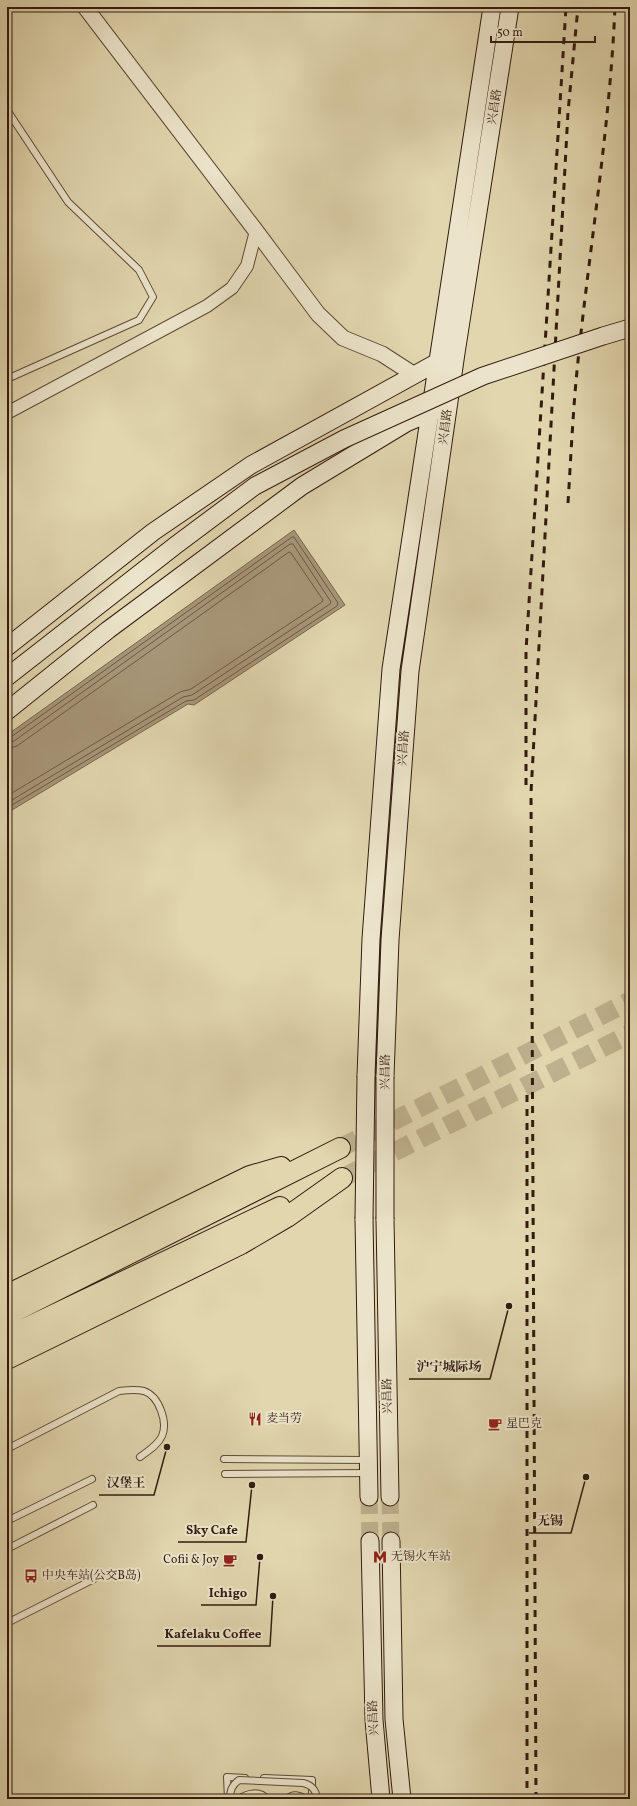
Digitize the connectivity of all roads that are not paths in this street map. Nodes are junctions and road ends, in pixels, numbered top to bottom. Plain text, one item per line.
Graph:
1 (84, 7) edge
2 (492, 7) edge
3 (510, 7) edge
4 (7, 110) edge
5 (256, 231) junction
6 (630, 328) edge
7 (456, 353) junction
8 (437, 361) junction
9 (413, 374) junction
10 (7, 379) edge
11 (449, 404) junction
12 (7, 413) edge
13 (429, 414) junction
14 (7, 647) edge
15 (7, 678) edge
16 (7, 711) edge
17 (7, 1296) edge
18 (7, 1315) edge
19 (7, 1337) edge
20 (7, 1359) edge
21 (7, 1450) edge
22 (140, 1457) dead end
23 (224, 1459) dead end
24 (368, 1466) junction
25 (225, 1474) dead end
26 (92, 1479) dead end
27 (369, 1497) tunnel mouth
28 (390, 1497) tunnel mouth
29 (93, 1505) dead end
30 (7, 1521) edge
31 (370, 1541) tunnel mouth
32 (391, 1541) tunnel mouth
33 (7, 1549) edge
34 (94, 1579) dead end
35 (7, 1623) edge
36 (229, 1799) edge
37 (239, 1799) edge
38 (267, 1799) edge
39 (287, 1799) edge
40 (306, 1799) edge
41 (312, 1799) edge
42 (317, 1799) edge
43 (381, 1799) edge
44 (402, 1799) edge

1 - 5 street
2 - 8 main road, 兴昌路
3 - 7 main road, 兴昌路
4 - 10 lane
5 - 9 street
5 - 12 street
6 - 15 main road, bridge
7 - 8 main road
7 - 11 main road, 兴昌路
8 - 9 main road
8 - 13 main road, 兴昌路
9 - 14 main road
11 - 13 main road
11 - 28 main road, 兴昌路, bridge
13 - 16 main road
13 - 24 main road, 兴昌路, bridge
17 - 18 highway
19 - 20 highway
21 - 22 lane
23 - 24 lane
24 - 25 lane
24 - 27 main road, 兴昌路
26 - 30 lane
29 - 33 lane
31 - 43 main road, 兴昌路
32 - 44 main road, 兴昌路
34 - 35 lane
36 - 41 lane
36 - 42 lane, bridge
37 - 38 lane
39 - 40 lane

